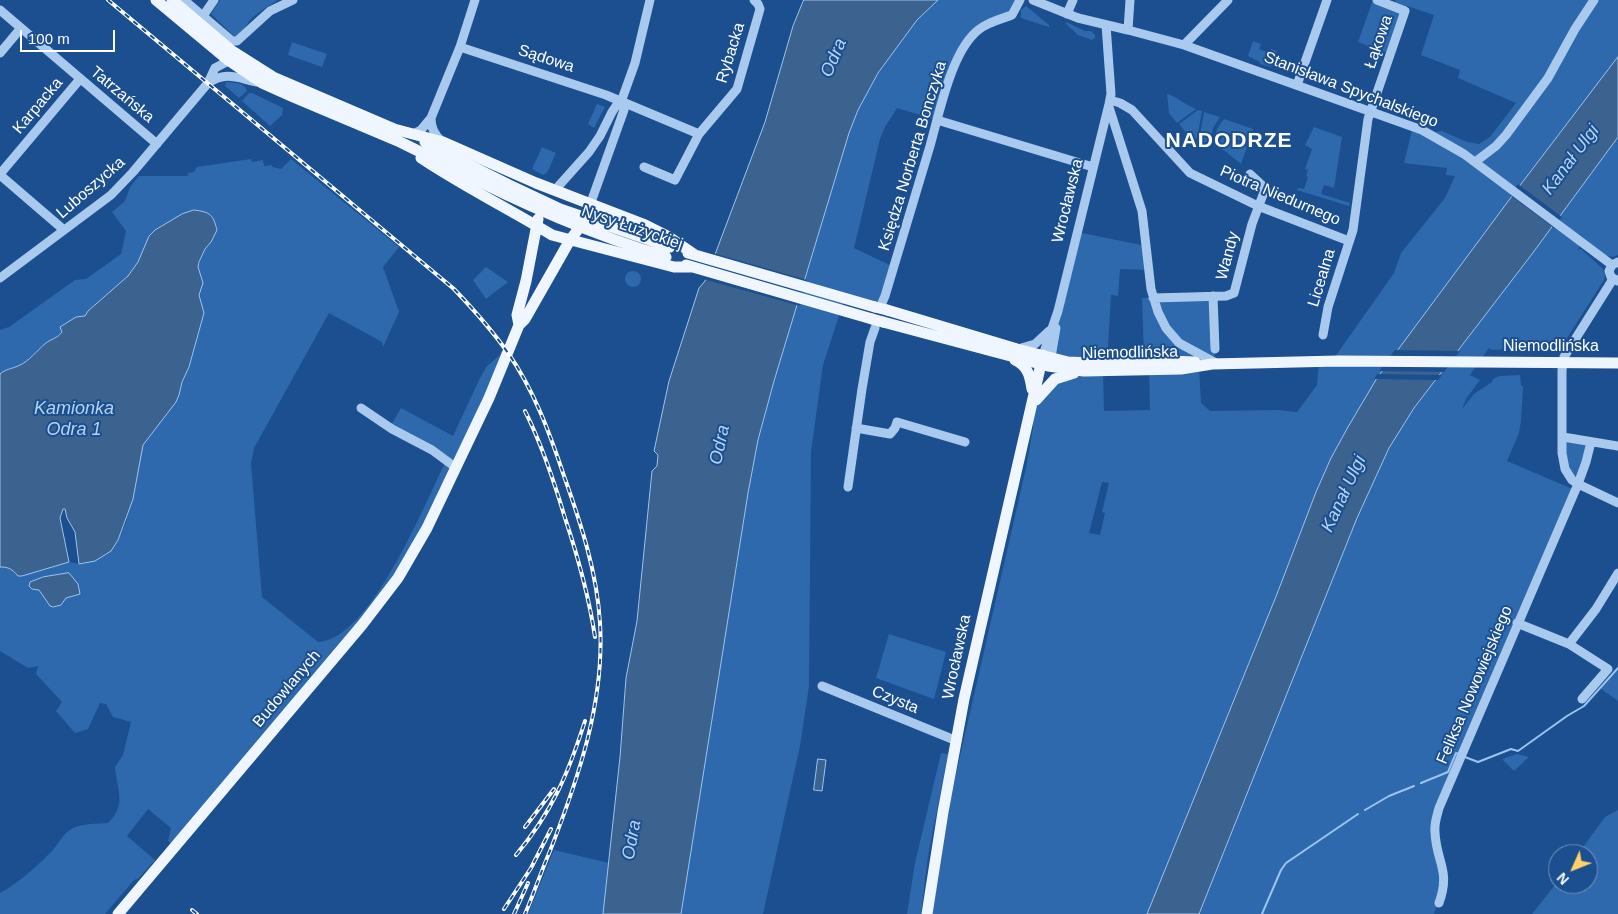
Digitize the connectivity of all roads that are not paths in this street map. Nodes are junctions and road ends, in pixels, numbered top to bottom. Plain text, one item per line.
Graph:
1 (156, 0) edge
2 (172, 0) edge
3 (184, 0) edge
4 (214, 0) edge
5 (293, 0) edge
6 (475, 0) edge
7 (650, 0) edge
8 (754, 0) edge
9 (1020, 0) edge
10 (1033, 0) edge
11 (1073, 0) edge
12 (1121, 0) edge
13 (1228, 0) edge
14 (1327, 0) edge
15 (1377, 0) edge
16 (1594, 0) edge
17 (1130, 2) edge
18 (0, 10) edge
19 (1067, 14) junction
20 (203, 16) junction
21 (1106, 25) junction
22 (21, 28) junction
23 (1128, 30) junction
24 (1184, 45) junction
25 (460, 47) junction
26 (0, 53) edge
27 (224, 63) junction
28 (251, 64) junction
29 (80, 79) junction
30 (208, 83) junction
31 (262, 83) junction
32 (1297, 85) junction
33 (621, 102) junction
34 (1109, 103) junction
35 (1371, 111) junction
36 (431, 118) junction
37 (937, 120) junction
38 (394, 129) junction
39 (415, 133) junction
40 (699, 134) junction
41 (400, 142) junction
42 (443, 142) junction
43 (157, 144) junction
44 (1475, 162) junction
45 (454, 163) junction
46 (644, 166) dead end
47 (1093, 167) junction
48 (1250, 174) dead end
49 (0, 175) edge
50 (555, 190) junction
51 (590, 204) junction
52 (1258, 206) junction
53 (537, 225) junction
54 (64, 230) junction
55 (570, 240) junction
56 (1349, 241) junction
57 (695, 255) junction
58 (672, 258) junction
59 (1615, 263) edge
60 (0, 278) edge
61 (1616, 280) edge
62 (1213, 296) junction
63 (1152, 298) junction
64 (881, 306) junction
65 (1058, 310) junction
66 (877, 323) junction
67 (519, 324) junction
68 (1052, 327) junction
69 (1323, 335) dead end
70 (1182, 345) junction
71 (1017, 349) junction
72 (1215, 349) dead end
73 (1002, 354) junction
74 (1046, 361) junction
75 (1180, 361) junction
76 (1214, 364) junction
77 (1562, 364) junction
78 (1618, 364) edge
79 (1084, 371) junction
80 (1034, 402) junction
81 (360, 408) dead end
82 (856, 428) junction
83 (1562, 437) junction
84 (965, 442) dead end
85 (1591, 442) junction
86 (1618, 446) edge
87 (455, 467) junction
88 (1578, 484) junction
89 (848, 486) dead end
90 (1618, 503) edge
91 (1618, 573) edge
92 (1518, 623) junction
93 (1569, 644) junction
94 (822, 686) dead end
95 (1582, 699) dead end
96 (957, 741) junction
97 (1438, 903) dead end
98 (118, 914) edge
99 (927, 914) edge

1 - 27 main road, Nysy Łużyckiej
2 - 28 main road, Nysy Łużyckiej
3 - 20 street
4 - 20 street
5 - 20 street
6 - 25 street
7 - 33 street
8 - 40 street, Rybacka
9 - 37 street, Księdza Norberta Bonczyka
10 - 19 street, Stanisława Spychalskiego
11 - 19 street
12 - 17 street
13 - 24 street
14 - 32 street
15 - 35 street, Łąkowa
16 - 44 street
17 - 23 street
18 - 22 street, Tatrzańska
19 - 21 street, Stanisława Spychalskiego
21 - 23 street, Stanisława Spychalskiego
21 - 34 street
22 - 26 street
22 - 29 street, Tatrzańska
23 - 24 street, Stanisława Spychalskiego
24 - 32 street, Stanisława Spychalskiego
25 - 33 street, Sądowa
25 - 36 street
27 - 28 street
27 - 30 street, Luboszycka
27 - 31 main road, Nysy Łużyckiej
28 - 38 main road, Nysy Łużyckiej
29 - 43 street, Tatrzańska
29 - 49 street, Karpacka
30 - 31 street
30 - 43 street, Luboszycka
31 - 41 main road, Nysy Łużyckiej
32 - 35 street, Stanisława Spychalskiego
33 - 40 street, Sądowa
33 - 50 street
33 - 51 street
34 - 47 street, Wrocławska
34 - 52 street, Piotra Niedurnego
34 - 63 street
35 - 44 street, Stanisława Spychalskiego
35 - 56 street, Licealna
36 - 39 street
36 - 42 street
37 - 47 street
37 - 64 street, Księdza Norberta Bonczyka
38 - 39 main road
38 - 45 main road, Nysy Łużyckiej
39 - 42 main road
40 - 46 street, Rybacka
41 - 45 main road, Nysy Łużyckiej
41 - 53 main road
42 - 50 main road
43 - 54 street, Luboszycka
44 - 59 street, Stanisława Spychalskiego
45 - 58 main road, Nysy Łużyckiej, bridge
47 - 65 street, Wrocławska
48 - 52 street, Wandy
49 - 54 street
50 - 51 main road
50 - 53 main road, Budowlanych
51 - 55 main road, Budowlanych
51 - 57 main road
52 - 56 street, Piotra Niedurnego
52 - 62 street, Wandy
53 - 55 main road
53 - 67 main road, Budowlanych
54 - 60 street, Luboszycka
55 - 58 main road
55 - 67 main road, Budowlanych
56 - 69 street, Licealna
57 - 58 main road, Nysy Łużyckiej
57 - 64 main road, Nysy Łużyckiej
58 - 66 main road, Nysy Łużyckiej
59 - 61 street
61 - 77 street
62 - 63 street, Wandy
62 - 72 street
63 - 70 street
64 - 71 main road, Nysy Łużyckiej
65 - 68 street, Wrocławska
65 - 74 street, Wrocławska
66 - 73 main road, Nysy Łużyckiej
66 - 82 street
67 - 87 main road, Budowlanych
68 - 71 street
68 - 74 street, Wrocławska
70 - 75 street
70 - 76 street
71 - 74 main road, Nysy Łużyckiej
73 - 74 main road, Nysy Łużyckiej
73 - 80 main road
74 - 75 main road, Niemodlińska
74 - 79 main road, Niemodlińska
74 - 80 main road, Wrocławska
75 - 76 main road, Niemodlińska
76 - 77 main road, Niemodlińska
76 - 79 main road, Niemodlińska
77 - 78 main road, Niemodlińska
77 - 83 street
79 - 80 main road
80 - 96 main road, Wrocławska
81 - 87 street
82 - 84 street
82 - 89 street
83 - 85 street
83 - 88 street
85 - 86 street
85 - 88 street, Feliksa Nowowiejskiego
87 - 98 main road, Budowlanych
88 - 90 street
88 - 92 street, Feliksa Nowowiejskiego
91 - 93 street
92 - 93 street
92 - 97 street, Feliksa Nowowiejskiego
93 - 95 street
94 - 96 street, Czysta
96 - 99 main road, Wrocławska

